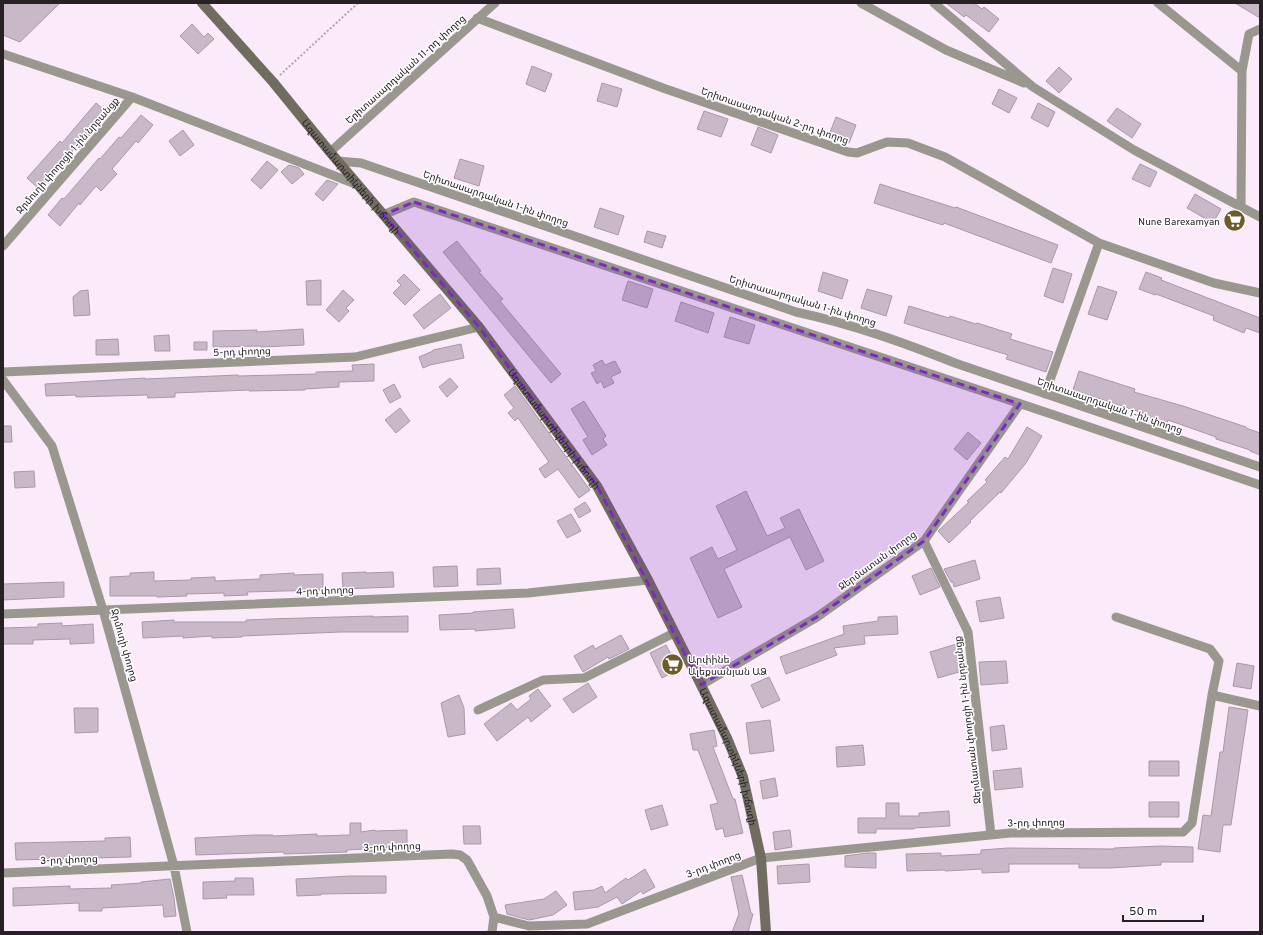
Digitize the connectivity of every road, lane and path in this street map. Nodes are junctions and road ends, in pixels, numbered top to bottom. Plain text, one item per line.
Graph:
1 (202, 3) edge
2 (358, 3) edge
3 (495, 3) edge
4 (862, 3) edge
5 (934, 3) edge
6 (1158, 3) edge
7 (477, 18) junction
8 (1260, 29) edge
9 (3, 54) edge
10 (1242, 71) junction
11 (273, 82) junction
12 (1033, 87) junction
13 (132, 97) junction
14 (330, 152) junction
15 (338, 161) junction
16 (359, 185) junction
17 (1241, 206) junction
18 (383, 215) junction
19 (1260, 217) edge
20 (1099, 243) junction
21 (3, 246) edge
22 (1260, 293) edge
23 (479, 327) junction
24 (3, 372) edge
25 (3, 380) edge
26 (1045, 394) junction
27 (1020, 404) junction
28 (1260, 467) edge
29 (1260, 485) edge
30 (924, 541) junction
31 (648, 580) junction
32 (103, 610) junction
33 (3, 614) edge
34 (1116, 617) dead end
35 (674, 633) junction
36 (701, 685) junction
37 (1212, 695) junction
38 (1260, 706) edge
39 (478, 710) dead end
40 (992, 835) junction
41 (760, 858) junction
42 (174, 866) junction
43 (3, 872) edge
44 (494, 917) junction
45 (187, 932) edge
46 (492, 932) edge
47 (766, 932) edge

1 - 11 main road, Ազատամարտիկների խճուղի
2 - 11 path
3 - 7 street, Երիտասարդական 11-րդ փողոց
4 - 12 street
5 - 12 street
6 - 10 street
7 - 14 street, Երիտասարդական 11-րդ փողոց
7 - 20 street, Երիտասարդական 2-րդ փողոց
8 - 10 street
9 - 13 street
10 - 17 street
11 - 14 main road, Ազատամարտիկների խճուղի
12 - 17 street
13 - 16 street
13 - 21 street, Ջրմուղի փողոցի 1-ին նրբանցք
14 - 15 main road, Ազատամարտիկների խճուղի
15 - 16 main road, Ազատամարտիկների խճուղի
15 - 26 street, Երիտասարդական 1-ին փողոց
16 - 18 main road, Ազատամարտիկների խճուղի
17 - 19 street
18 - 23 main road, Ազատամարտիկների խճուղի
18 - 27 street
20 - 22 street, Երիտասարդական 2-րդ փողոց
20 - 26 street
23 - 24 street, 5-րդ փողոց
23 - 31 main road, Ազատամարտիկների խճուղի
25 - 32 street, Ջրմուղի փողոց
26 - 28 street, Երիտասարդական 1-ին փողոց
27 - 29 street
27 - 30 street, Ջերմատան փողոց
30 - 36 street, Ջերմատան փողոց
30 - 40 street, Ջերմատան փողոցի 1-ին նրբանցք
31 - 32 street, 4-րդ փողոց
31 - 35 main road, Ազատամարտիկների խճուղի
32 - 33 street, 4-րդ փողոց
32 - 42 street, Ջրմուղի փողոց
34 - 37 street, 3-րդ փողոց
35 - 36 main road, Ազատամարտիկների խճուղի
35 - 39 street
36 - 41 main road, Ազատամարտիկների խճուղի
37 - 38 street
37 - 40 street, 3-րդ փողոց
40 - 41 street, 3-րդ փողոց
41 - 44 street, 3-րդ փողոց
41 - 47 main road, Ազատամարտիկների խճուղի
42 - 43 street, 3-րդ փողոց
42 - 44 street, 3-րդ փողոց
42 - 45 street, Ջրմուղի փողոց
44 - 46 street

